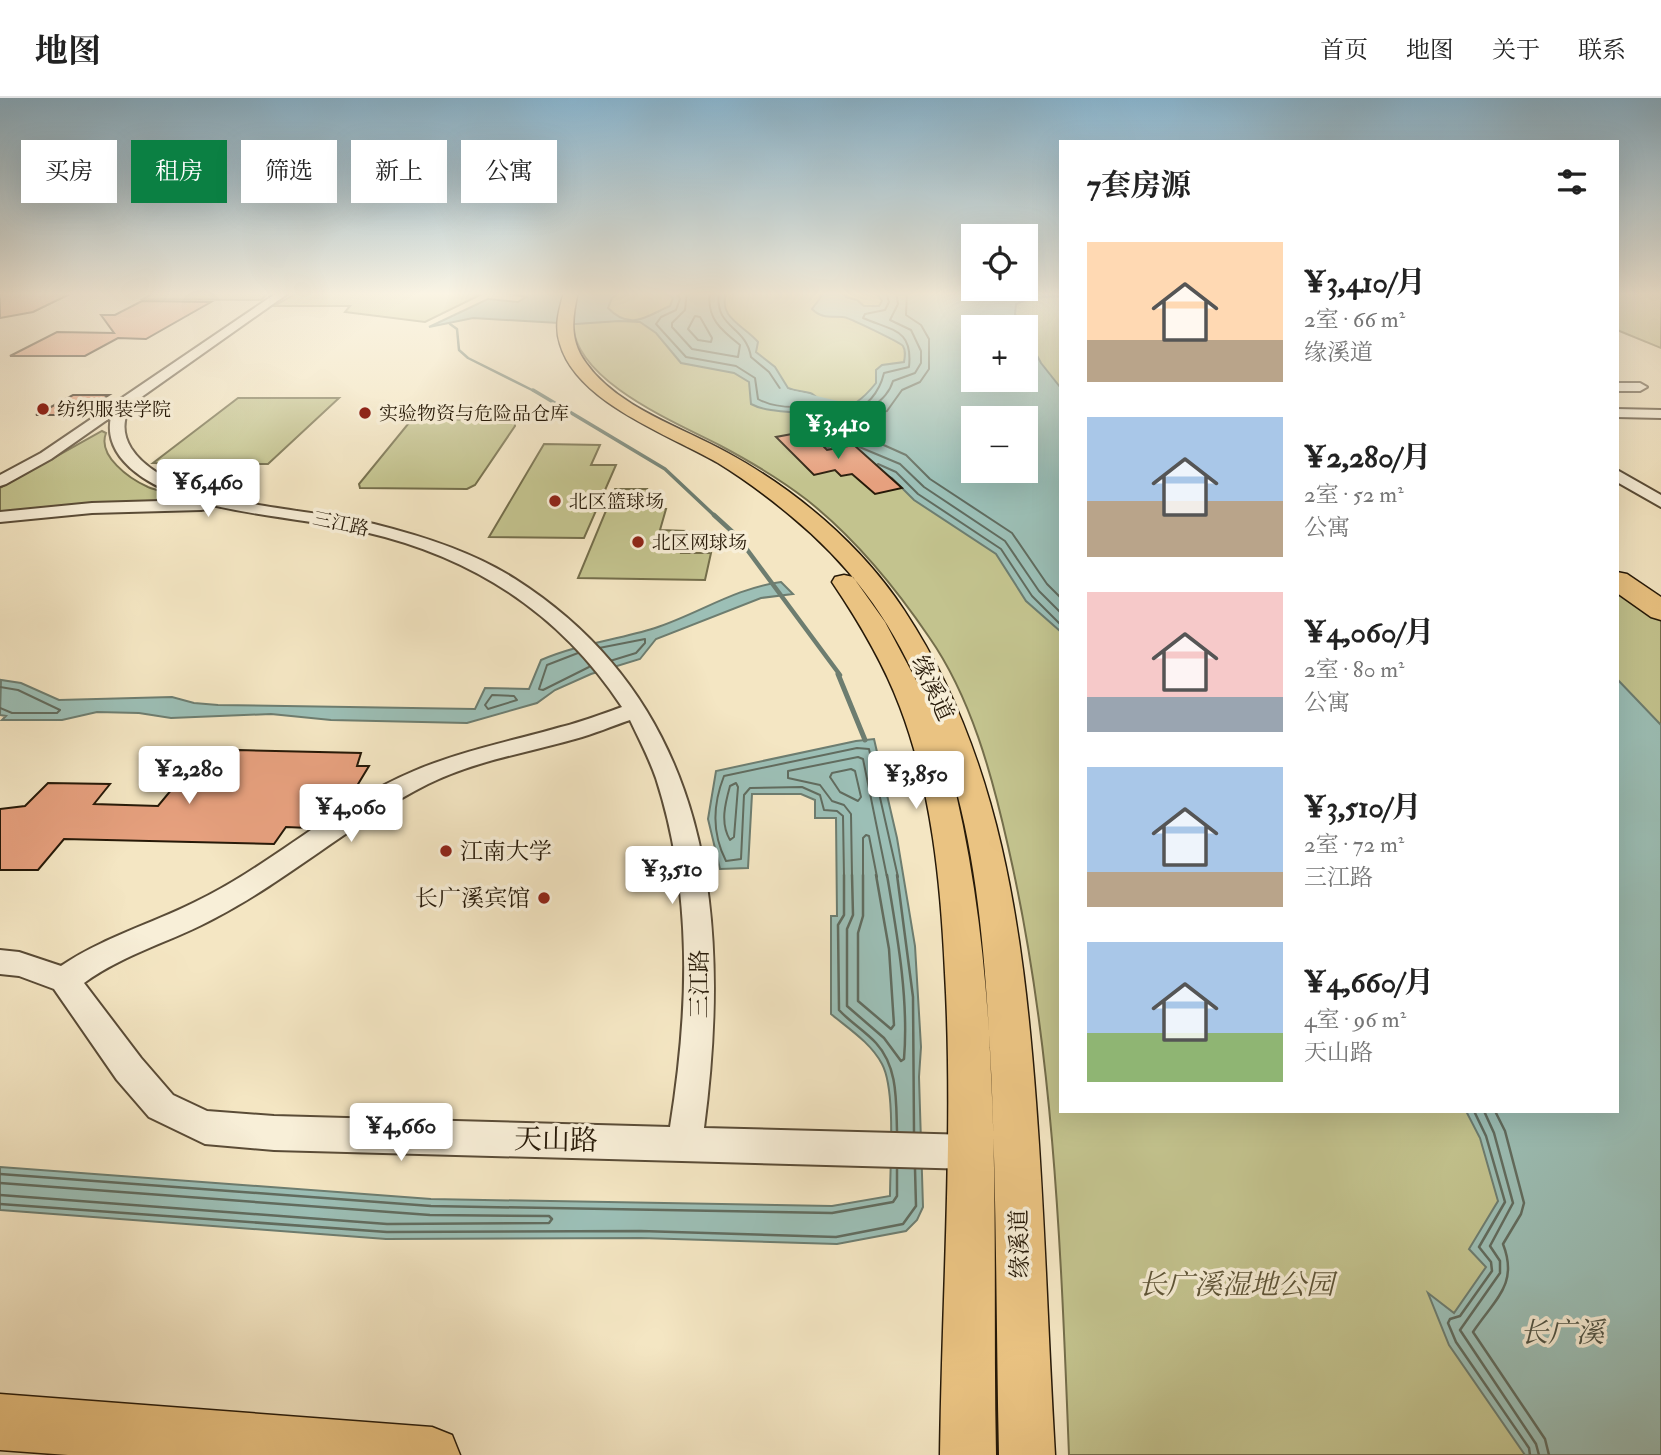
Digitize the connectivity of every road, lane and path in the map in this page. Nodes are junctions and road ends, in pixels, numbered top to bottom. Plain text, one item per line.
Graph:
1 (193, 355) edge
2 (560, 355) edge
3 (573, 355) edge
4 (1619, 387) edge
5 (1640, 387) dead end
6 (128, 400) junction
7 (1619, 413) edge
8 (1661, 414) edge
9 (1619, 476) edge
10 (0, 481) edge
11 (1661, 502) edge
12 (261, 510) junction
13 (0, 517) edge
14 (1619, 571) edge
15 (1619, 581) edge
16 (1661, 600) edge
17 (1661, 611) edge
18 (636, 710) junction
19 (0, 962) edge
20 (65, 980) junction
21 (685, 1142) junction
22 (959, 1152) junction
23 (0, 1422) edge
24 (432, 1455) edge
25 (968, 1455) edge
26 (1027, 1455) edge

1 - 6 street
2 - 22 main road, 缘溪道
3 - 26 main road, 缘溪道
4 - 5 street
6 - 10 street
6 - 12 street, 三江路
7 - 8 street
9 - 11 street
12 - 13 street
12 - 18 street, 三江路
14 - 16 highway
15 - 17 highway
18 - 20 street
18 - 21 street, 三江路
19 - 20 street
20 - 21 street, 天山路
21 - 22 street, 天山路
22 - 25 main road, 缘溪道
23 - 24 main road

